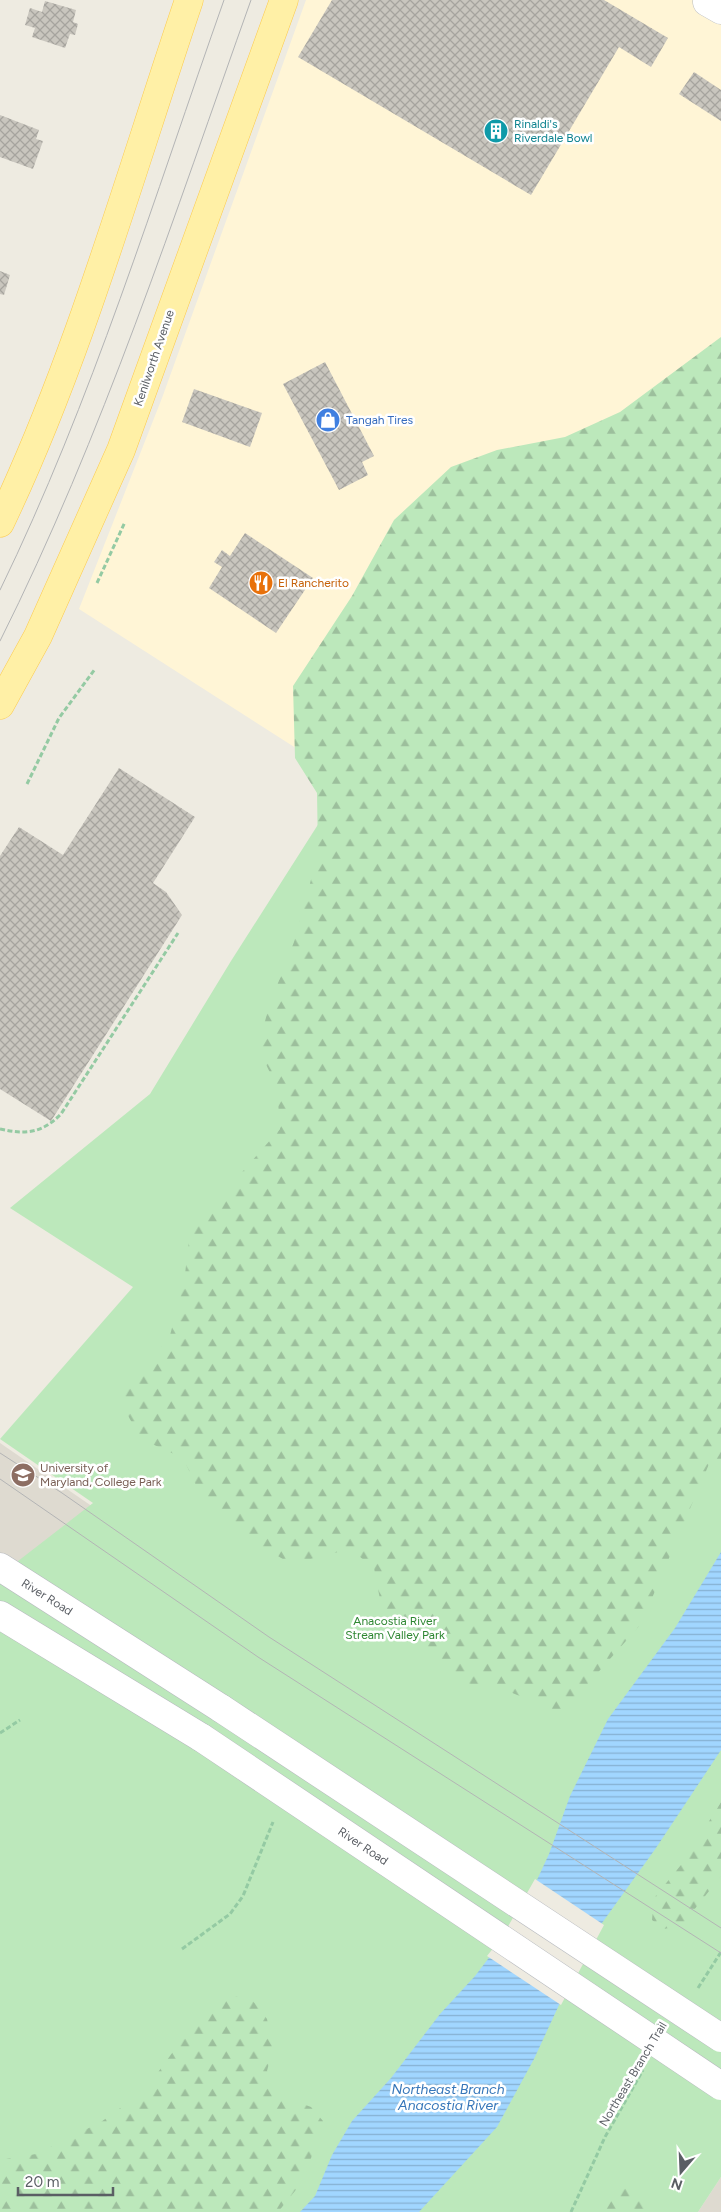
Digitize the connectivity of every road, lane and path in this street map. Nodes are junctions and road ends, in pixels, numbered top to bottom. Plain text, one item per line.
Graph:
1 (189, 0) edge
2 (284, 0) edge
3 (0, 523) edge
4 (95, 668) dead end
5 (0, 706) edge
6 (26, 784) dead end
7 (178, 933) dead end
8 (0, 1128) edge
9 (0, 1567) edge
10 (0, 1614) edge
11 (20, 1720) dead end
12 (0, 1733) edge
13 (272, 1822) dead end
14 (182, 1949) dead end
15 (721, 1952) edge
16 (696, 1989) dead end
17 (721, 2038) edge
18 (644, 2069) dead end
19 (721, 2086) edge
20 (571, 2212) edge

1 - 3 main road
2 - 5 main road, Kenilworth Avenue
4 - 6 path
7 - 8 path
9 - 17 street, River Road, bridge
10 - 19 street, River Road, bridge
11 - 12 path
13 - 14 path
15 - 16 path
18 - 20 path, Northeast Branch Trail

